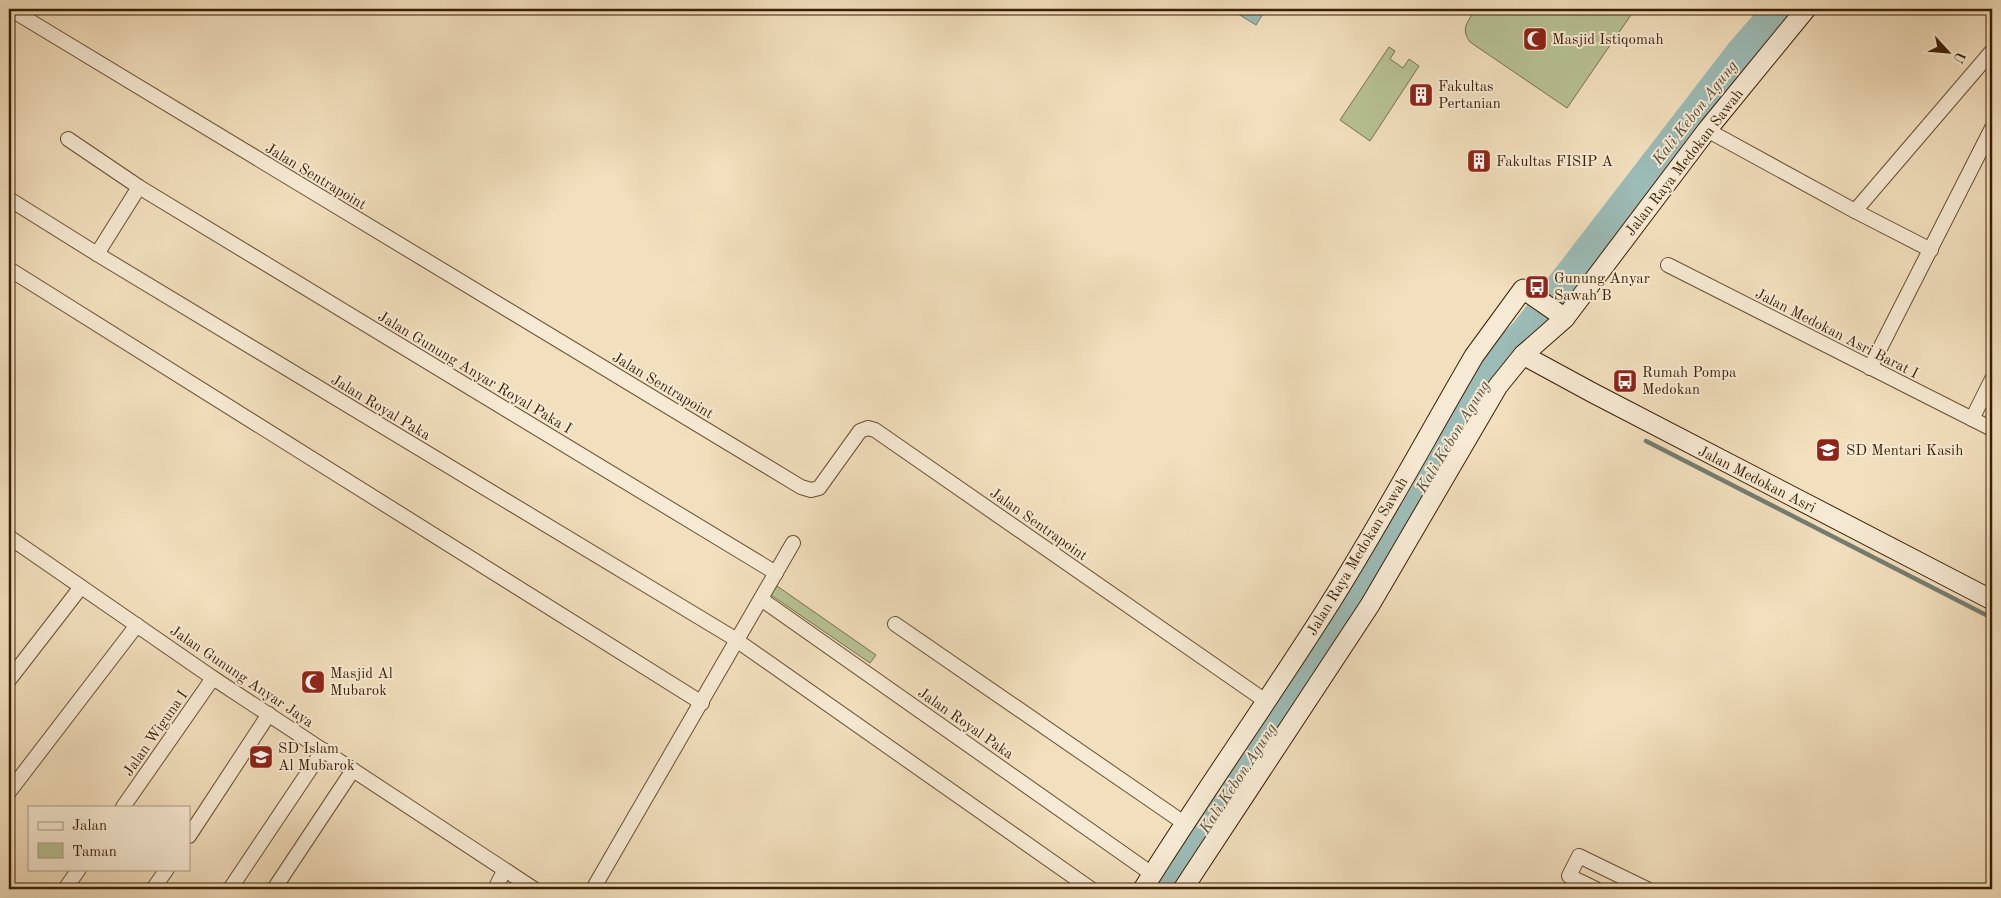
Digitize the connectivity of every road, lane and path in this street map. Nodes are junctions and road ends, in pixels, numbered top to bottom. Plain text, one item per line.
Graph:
1 (10, 9) edge
2 (1806, 9) edge
3 (1992, 51) edge
4 (1992, 128) edge
5 (1707, 130) junction
6 (68, 139) dead end
7 (148, 192) junction
8 (9, 199) edge
9 (1855, 211) junction
10 (1931, 250) junction
11 (97, 254) junction
12 (1668, 265) dead end
13 (9, 269) edge
14 (1560, 314) junction
15 (1523, 355) junction
16 (1870, 368) junction
17 (1992, 379) edge
18 (1972, 419) junction
19 (1992, 429) edge
20 (9, 538) edge
21 (793, 543) dead end
22 (776, 573) junction
23 (81, 587) junction
24 (761, 599) junction
25 (1992, 600) edge
26 (895, 624) dead end
27 (137, 625) junction
28 (738, 641) junction
29 (213, 678) junction
30 (9, 680) edge
31 (1267, 702) junction
32 (702, 703) junction
33 (269, 714) junction
34 (323, 750) junction
35 (353, 770) junction
36 (9, 792) edge
37 (124, 806) edge
38 (1184, 823) junction
39 (190, 834) edge
40 (78, 870) edge
41 (166, 870) edge
42 (1569, 876) junction
43 (510, 879) edge
44 (1147, 881) edge
45 (65, 889) edge
46 (153, 889) edge
47 (230, 889) edge
48 (274, 889) edge
49 (495, 889) edge
50 (534, 889) edge
51 (593, 889) edge
52 (1091, 889) edge
53 (1183, 889) edge
54 (1563, 889) edge
55 (1596, 889) edge
56 (1647, 889) edge

1 - 31 street, Jalan Sentrapoint
2 - 5 street, Jalan Raya Medokan Sawah
3 - 9 street
4 - 10 street
5 - 9 street
5 - 14 street, Jalan Raya Medokan Sawah
6 - 7 street, Jalan Gunung Anyar Royal Paka I
7 - 11 street
7 - 22 street, Jalan Gunung Anyar Royal Paka I
8 - 11 street, Jalan Royal Paka
9 - 10 street
10 - 16 street
11 - 28 street, Jalan Royal Paka
12 - 16 street, Jalan Medokan Asri Barat I
13 - 32 street
14 - 15 street, Jalan Raya Medokan Sawah
14 - 31 street, Jalan Raya Medokan Sawah
15 - 25 street, Jalan Medokan Asri
15 - 53 street, Jalan Raya Medokan Sawah
16 - 18 street, Jalan Medokan Asri Barat I
17 - 18 street
18 - 19 street, Jalan Medokan Asri Barat I
20 - 23 street, Jalan Gunung Anyar Jaya
21 - 22 street
22 - 24 street
23 - 27 street, Jalan Gunung Anyar Jaya
23 - 30 street
24 - 28 street
24 - 44 street, Jalan Royal Paka
26 - 38 street
27 - 29 street, Jalan Gunung Anyar Jaya
27 - 36 street
28 - 32 street
28 - 52 street, Jalan Royal Paka
29 - 33 street, Jalan Gunung Anyar Jaya
29 - 37 street, Jalan Wiguna I
31 - 38 street, Jalan Raya Medokan Sawah
32 - 51 street
33 - 34 street, Jalan Gunung Anyar Jaya
33 - 39 street
34 - 35 street, Jalan Gunung Anyar Jaya
34 - 47 street
35 - 43 street, Jalan Gunung Anyar Jaya
35 - 48 street
38 - 44 street, Jalan Raya Medokan Sawah
40 - 45 street
41 - 46 street
42 - 54 street
42 - 55 street
42 - 56 street
43 - 49 street
43 - 50 street, Jalan Gunung Anyar Jaya

